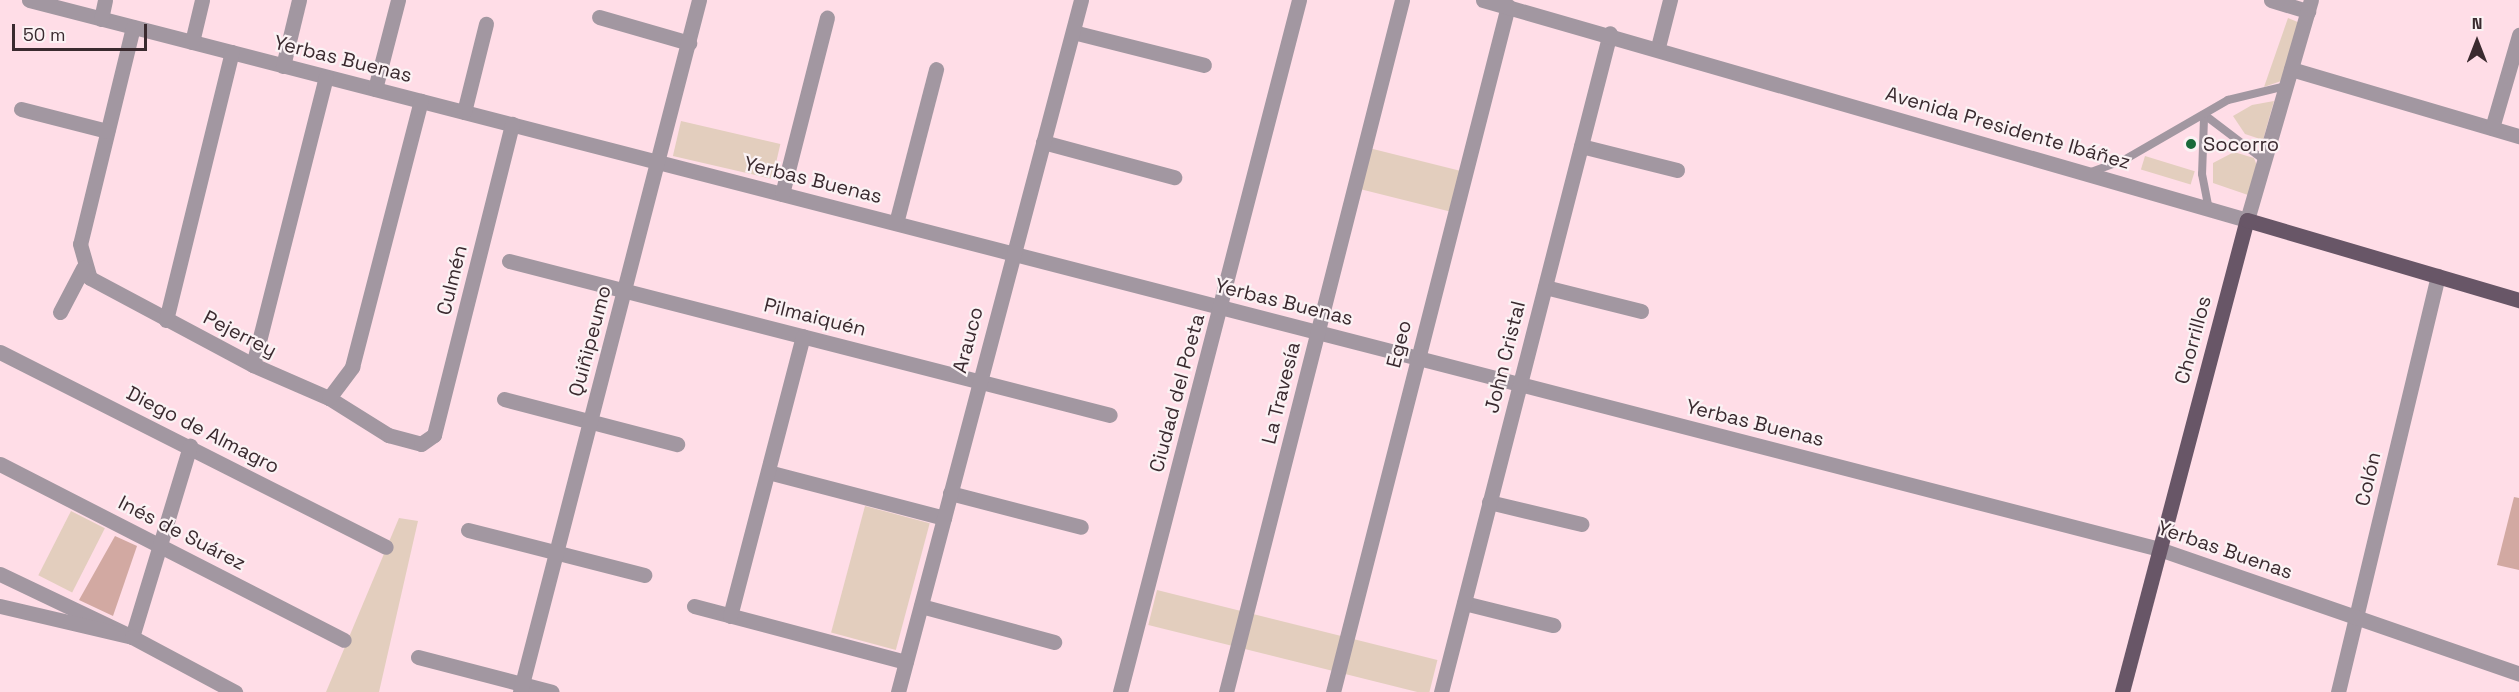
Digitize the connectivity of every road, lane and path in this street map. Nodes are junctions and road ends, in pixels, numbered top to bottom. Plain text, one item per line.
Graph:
1 (29, 0) edge
2 (105, 0) edge
3 (202, 0) edge
4 (299, 0) edge
5 (398, 0) edge
6 (699, 0) edge
7 (1081, 0) edge
8 (1299, 0) edge
9 (1402, 0) edge
10 (1483, 0) edge
11 (1670, 0) edge
12 (2271, 0) edge
13 (2309, 5) edge
14 (1508, 6) junction
15 (599, 17) dead end
16 (827, 18) dead end
17 (101, 19) junction
18 (486, 24) dead end
19 (133, 27) junction
20 (1073, 32) junction
21 (1610, 33) junction
22 (2519, 35) edge
23 (192, 42) junction
24 (689, 43) junction
25 (1658, 47) junction
26 (232, 52) junction
27 (1204, 65) dead end
28 (283, 66) junction
29 (936, 69) dead end
30 (2291, 69) junction
31 (326, 77) junction
32 (2286, 86) junction
33 (375, 89) junction
34 (421, 101) junction
35 (21, 109) dead end
36 (464, 112) junction
37 (2205, 117) junction
38 (512, 124) junction
39 (2492, 128) junction
40 (107, 131) junction
41 (2519, 136) edge
42 (1043, 142) junction
43 (1581, 146) junction
44 (2264, 160) junction
45 (659, 162) junction
46 (1677, 170) dead end
47 (2087, 173) junction
48 (1174, 177) dead end
49 (782, 194) junction
50 (2209, 209) junction
51 (2247, 220) junction
52 (896, 224) junction
53 (1013, 253) junction
54 (509, 261) dead end
55 (83, 268) junction
56 (2438, 276) junction
57 (1545, 286) junction
58 (625, 291) junction
59 (2519, 300) edge
60 (1221, 307) junction
61 (1641, 311) dead end
62 (60, 312) dead end
63 (166, 320) junction
64 (1318, 332) junction
65 (803, 336) junction
66 (0, 352) edge
67 (1417, 357) junction
68 (253, 365) junction
69 (980, 381) junction
70 (1519, 384) junction
71 (328, 398) junction
72 (504, 399) dead end
73 (1110, 415) dead end
74 (591, 422) junction
75 (428, 443) joint
76 (677, 444) dead end
77 (189, 446) junction
78 (0, 464) edge
79 (768, 472) junction
80 (950, 493) junction
81 (1489, 502) junction
82 (944, 518) junction
83 (1581, 524) dead end
84 (1081, 527) dead end
85 (468, 530) dead end
86 (160, 545) junction
87 (386, 547) dead end
88 (2159, 549) junction
89 (556, 553) junction
90 (0, 574) edge
91 (644, 575) dead end
92 (1464, 603) junction
93 (0, 606) edge
94 (694, 606) dead end
95 (921, 606) junction
96 (730, 616) junction
97 (2356, 618) junction
98 (1553, 625) dead end
99 (132, 637) junction
100 (344, 640) dead end
101 (1054, 642) dead end
102 (418, 657) dead end
103 (906, 662) junction
104 (2519, 674) edge
105 (521, 688) edge
106 (235, 692) edge
107 (552, 692) edge
108 (898, 692) edge
109 (1120, 692) edge
110 (1226, 692) edge
111 (1333, 692) edge
112 (1442, 692) edge
113 (2122, 692) edge
114 (2338, 692) edge

1 - 17 street, Yerbas Buenas
2 - 17 street
3 - 23 street
4 - 28 street
5 - 33 street
6 - 24 street, Quiñipeumo
7 - 20 street, Arauco
8 - 60 street, Ciudad del Poeta
9 - 64 street, La Travesía
10 - 14 street, Avenida Presidente Ibáñez
11 - 25 street
12 - 13 street
13 - 30 street, Chorrillos
14 - 21 street, Avenida Presidente Ibáñez
14 - 67 street, Egeo
15 - 24 street
16 - 49 street
17 - 19 street, Yerbas Buenas
18 - 36 street
19 - 23 street, Yerbas Buenas
19 - 40 street
20 - 27 street
20 - 42 street, Arauco
21 - 25 street, Avenida Presidente Ibáñez
21 - 43 street, John Cristal
22 - 39 street
23 - 26 street, Yerbas Buenas
24 - 45 street, Quiñipeumo
25 - 47 street, Avenida Presidente Ibáñez
26 - 28 street, Yerbas Buenas
26 - 63 street
28 - 31 street, Yerbas Buenas
29 - 52 street
30 - 32 street, Chorrillos
30 - 39 street
31 - 33 street, Yerbas Buenas
31 - 68 street
32 - 37 lane
32 - 44 street, Chorrillos
33 - 34 street, Yerbas Buenas
34 - 36 street, Yerbas Buenas
34 - 71 street
35 - 40 street
36 - 38 street, Yerbas Buenas
37 - 44 lane
37 - 47 lane
37 - 50 lane
38 - 45 street, Yerbas Buenas
38 - 75 street, Culmén
39 - 41 street
40 - 55 street
42 - 48 street
42 - 53 street, Arauco
43 - 46 street
43 - 57 street, John Cristal
44 - 51 street, Chorrillos
45 - 49 street, Yerbas Buenas
45 - 58 street, Quiñipeumo
47 - 50 street, Avenida Presidente Ibáñez
49 - 52 street, Yerbas Buenas
50 - 51 street, Avenida Presidente Ibáñez
51 - 56 main road, Avenida Presidente Ibáñez
51 - 88 main road, Chorrillos
52 - 53 street, Yerbas Buenas
53 - 60 street, Yerbas Buenas
53 - 69 street, Arauco
54 - 58 street, Pilmaiquén
55 - 62 street
55 - 63 street, Pejerrey
56 - 59 main road, Avenida Presidente Ibáñez
56 - 97 street, Colón
57 - 61 street
57 - 70 street, John Cristal
58 - 65 street, Pilmaiquén
58 - 74 street, Quiñipeumo
60 - 64 street, Yerbas Buenas
60 - 109 street, Ciudad del Poeta
63 - 68 street, Pejerrey
64 - 67 street, Yerbas Buenas
64 - 110 street, La Travesía
65 - 69 street, Pilmaiquén
65 - 79 street
66 - 77 street, Diego de Almagro
67 - 70 street, Yerbas Buenas
67 - 111 street, Egeo
68 - 71 street, Pejerrey
69 - 73 street, Pilmaiquén
69 - 80 street, Arauco
70 - 81 street, John Cristal
70 - 88 street, Yerbas Buenas
71 - 75 street, Pejerrey
72 - 74 street
74 - 76 street
74 - 89 street, Quiñipeumo
77 - 86 street
77 - 87 street, Diego de Almagro
78 - 86 street, Inés de Suárez
79 - 82 street
79 - 96 street
80 - 82 street, Arauco
80 - 84 street
81 - 83 street
81 - 92 street, John Cristal
82 - 95 street, Arauco
85 - 89 street
86 - 99 street
86 - 100 street, Inés de Suárez
88 - 97 street, Yerbas Buenas
88 - 113 main road, Chorrillos
89 - 91 street
89 - 105 street, Quiñipeumo
90 - 99 street
92 - 98 street
92 - 112 street, John Cristal
93 - 99 street
94 - 96 street
95 - 101 street
95 - 103 street, Arauco
96 - 103 street
97 - 104 street, Yerbas Buenas
97 - 114 street, Colón
99 - 106 street
102 - 105 street
103 - 108 street, Arauco
105 - 107 street

